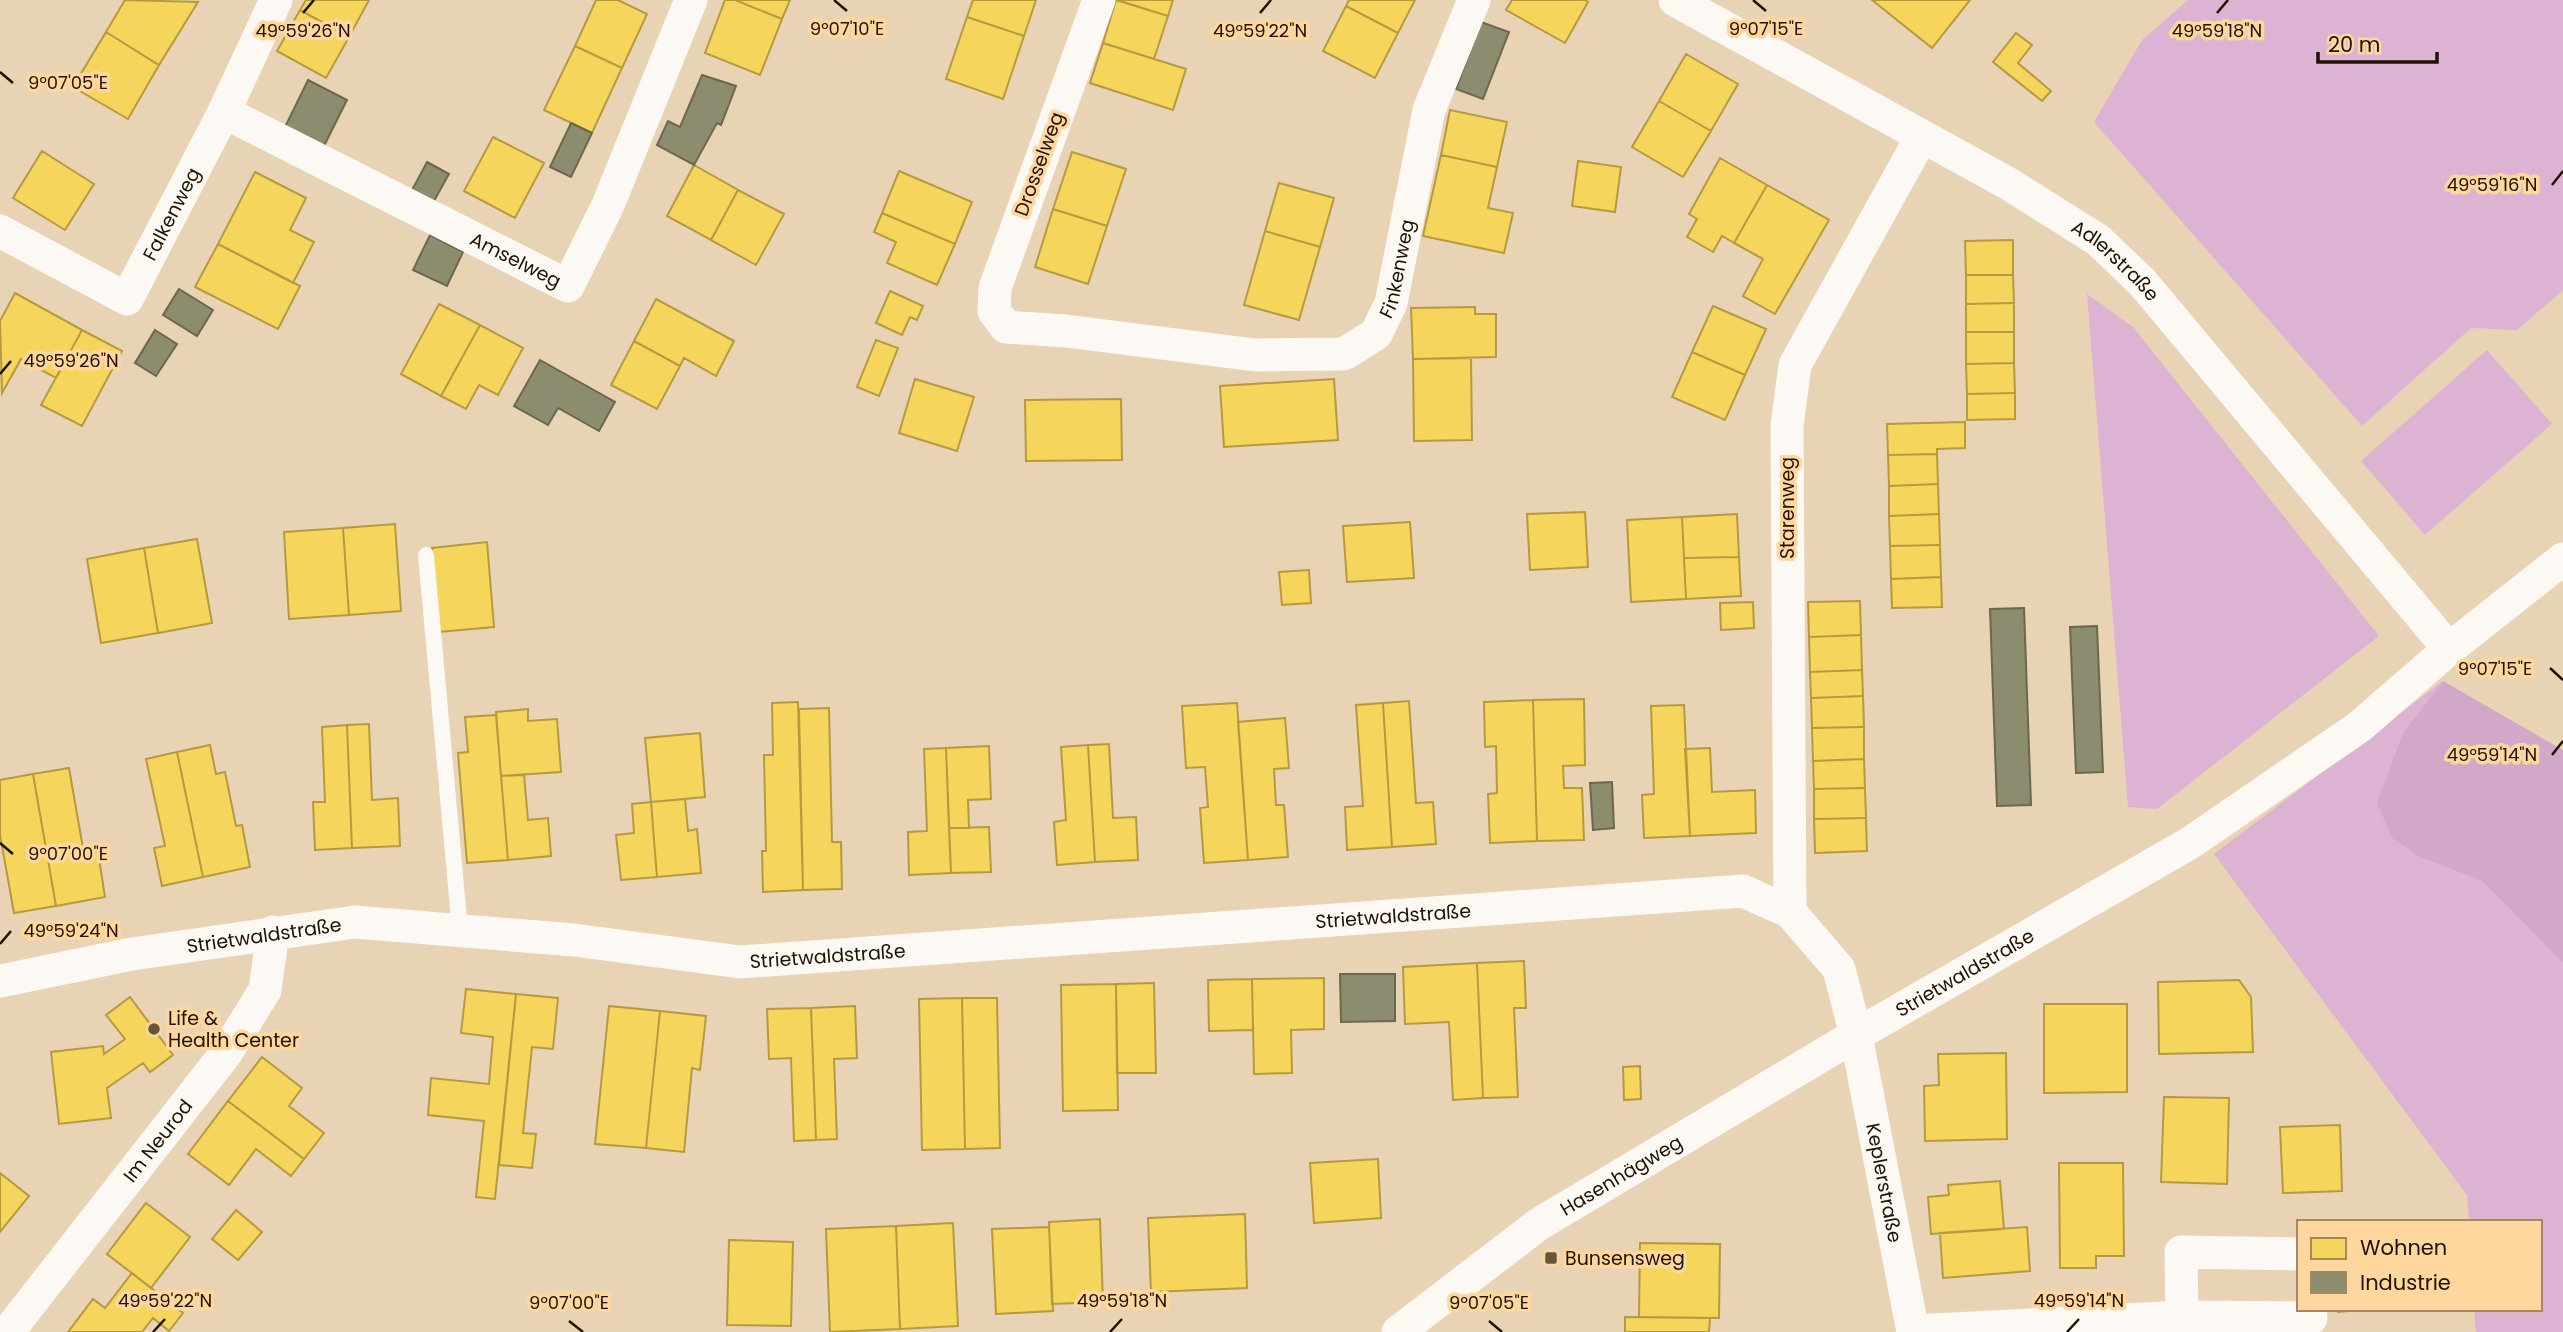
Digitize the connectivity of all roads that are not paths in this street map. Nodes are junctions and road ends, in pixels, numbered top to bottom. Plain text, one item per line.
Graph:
1 (276, 0) edge
2 (691, 0) edge
3 (1098, 0) edge
4 (1474, 0) edge
5 (1675, 0) edge
6 (224, 112) junction
7 (1921, 138) junction
8 (0, 231) edge
9 (1006, 327) joint
10 (426, 555) dead end
11 (2563, 559) edge
12 (2449, 649) junction
13 (1790, 912) junction
14 (460, 930) junction
15 (273, 932) junction
16 (0, 981) edge
17 (1856, 1035) junction
18 (2297, 1254) edge
19 (2311, 1311) edge
20 (2182, 1317) junction
21 (1913, 1331) edge
22 (8, 1332) edge
23 (1398, 1332) edge

1 - 6 street, Falkenweg
2 - 6 street, Amselweg
3 - 9 street, Drosselweg
4 - 9 street, Finkenweg
5 - 7 street, Adlerstraße
6 - 8 street, Falkenweg
7 - 12 street, Adlerstraße
7 - 13 street, Starenweg
10 - 14 lane
11 - 12 street, Strietwaldstraße
12 - 17 street, Strietwaldstraße
13 - 14 street, Strietwaldstraße
13 - 17 street, Strietwaldstraße
14 - 15 street, Strietwaldstraße
15 - 16 street, Strietwaldstraße
15 - 22 street, Im Neurod
17 - 21 street, Keplerstraße
17 - 23 street, Hasenhägweg
18 - 20 street
19 - 20 street
20 - 21 street

